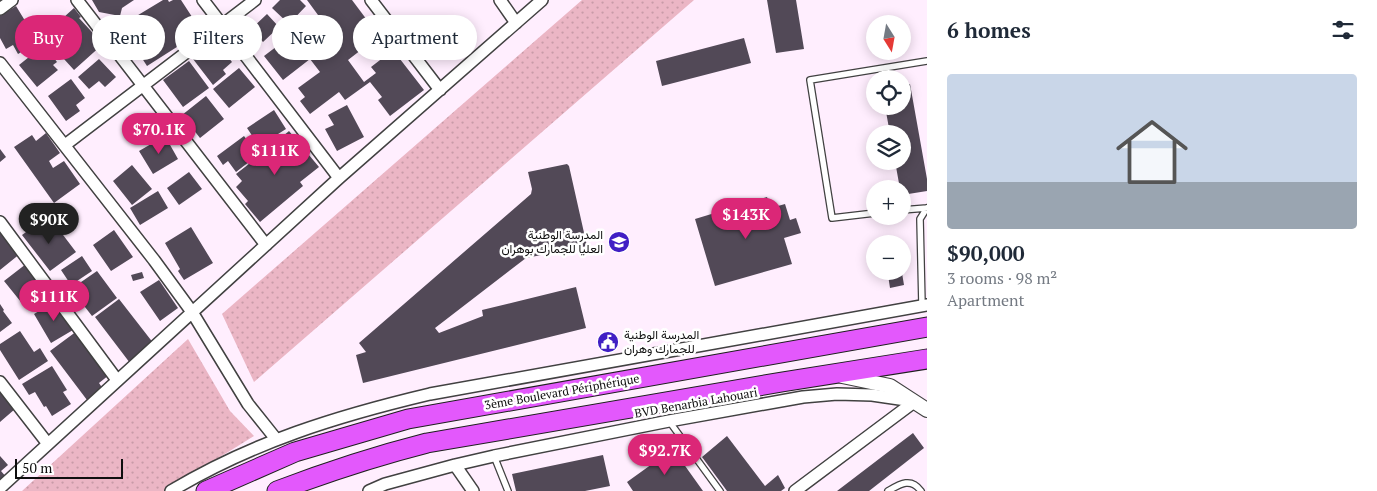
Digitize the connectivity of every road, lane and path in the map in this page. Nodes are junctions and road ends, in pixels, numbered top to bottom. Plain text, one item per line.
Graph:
1 (12, 0) edge
2 (77, 0) edge
3 (203, 0) edge
4 (255, 0) edge
5 (371, 0) edge
6 (500, 0) edge
7 (542, 0) edge
8 (0, 9) edge
9 (214, 15) edge
10 (235, 15) edge
11 (516, 23) junction
12 (176, 60) edge
13 (249, 60) edge
14 (927, 61) edge
15 (0, 63) edge
16 (142, 86) junction
17 (440, 90) junction
18 (65, 145) junction
19 (339, 178) junction
20 (927, 208) edge
21 (911, 209) edge
22 (866, 214) edge
23 (0, 222) edge
24 (266, 245) junction
25 (924, 305) edge
26 (192, 312) junction
27 (927, 327) edge
28 (927, 358) edge
29 (834, 374) junction
30 (117, 380) junction
31 (0, 382) edge
32 (914, 402) junction
33 (927, 410) edge
34 (669, 421) junction
35 (276, 439) junction
36 (48, 444) junction
37 (494, 456) junction
38 (455, 465) junction
39 (0, 488) edge
40 (171, 491) edge
41 (206, 491) edge
42 (277, 491) edge
43 (369, 491) edge
44 (473, 491) edge
45 (508, 491) edge
46 (720, 491) edge
47 (795, 491) edge
48 (888, 491) edge
49 (921, 491) edge

1 - 8 street
2 - 16 street
3 - 9 street
4 - 10 street
5 - 17 street
6 - 11 street
7 - 11 street
11 - 17 street
12 - 16 street
13 - 19 street
14 - 22 lane
15 - 18 street
16 - 18 street
16 - 24 street
17 - 19 street
18 - 26 street
19 - 24 street
20 - 21 lane
20 - 25 lane
23 - 30 street
24 - 26 street
25 - 35 street
26 - 30 street
26 - 35 street
27 - 41 highway, 3ème Boulevard Périphérique
28 - 29 highway
29 - 32 street
29 - 42 highway
30 - 36 street
31 - 36 street
32 - 33 street
32 - 34 street, BVD Benarbia Lahouari
32 - 47 street
34 - 37 street, BVD Benarbia Lahouari
34 - 46 lane
35 - 40 street
36 - 39 street
37 - 38 street, BVD Benarbia Lahouari
37 - 45 lane
38 - 43 street, BVD Benarbia Lahouari
38 - 44 street
48 - 49 lane

